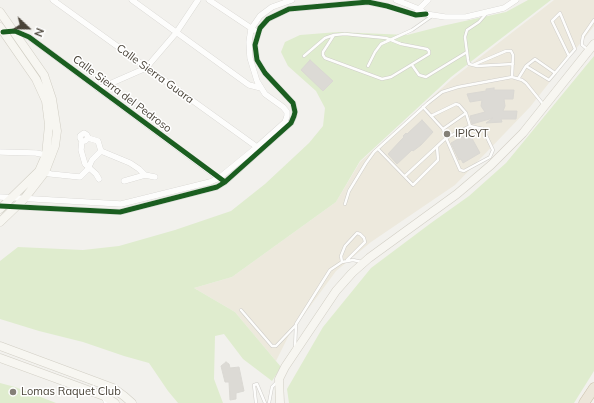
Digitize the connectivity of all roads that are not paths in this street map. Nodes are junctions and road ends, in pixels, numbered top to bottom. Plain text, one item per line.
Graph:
1 (53, 0) edge
2 (132, 0) edge
3 (198, 0) edge
4 (209, 0) edge
5 (292, 0) edge
6 (396, 0) edge
7 (428, 0) edge
8 (516, 0) edge
9 (368, 1) edge
10 (419, 9) junction
11 (0, 12) edge
12 (487, 12) junction
13 (426, 14) junction
14 (416, 15) junction
15 (433, 15) junction
16 (594, 20) edge
17 (251, 28) junction
18 (2, 30) edge
19 (15, 31) junction
20 (176, 33) junction
21 (258, 33) junction
22 (334, 35) junction
23 (391, 40) junction
24 (594, 44) edge
25 (588, 51) junction
26 (467, 52) junction
27 (304, 56) dead end
28 (569, 56) junction
29 (513, 64) junction
30 (412, 65) junction
31 (368, 66) dead end
32 (472, 66) junction
33 (526, 66) junction
34 (146, 68) junction
35 (555, 73) junction
36 (512, 77) junction
37 (518, 79) junction
38 (261, 88) junction
39 (98, 89) junction
40 (545, 106) junction
41 (423, 107) junction
42 (466, 113) junction
43 (431, 116) junction
44 (470, 126) junction
45 (443, 129) junction
46 (446, 138) junction
47 (257, 146) junction
48 (437, 146) junction
49 (378, 149) junction
50 (101, 151) junction
51 (0, 152) edge
52 (46, 155) junction
53 (88, 169) junction
54 (42, 172) junction
55 (145, 175) junction
56 (405, 176) junction
57 (155, 177) dead end
58 (99, 178) dead end
59 (219, 178) junction
60 (124, 181) dead end
61 (225, 182) junction
62 (0, 197) edge
63 (12, 198) junction
64 (24, 199) junction
65 (120, 204) junction
66 (345, 204) dead end
67 (1, 207) edge
68 (16, 207) junction
69 (120, 212) junction
70 (0, 222) edge
71 (346, 261) junction
72 (342, 262) junction
73 (364, 263) junction
74 (241, 310) dead end
75 (296, 324) junction
76 (0, 346) edge
77 (295, 351) junction
78 (0, 358) edge
79 (42, 361) junction
80 (38, 371) junction
81 (279, 380) junction
82 (108, 386) junction
83 (594, 388) edge
84 (106, 400) edge
85 (115, 403) edge
86 (132, 403) edge
87 (256, 403) edge
88 (265, 403) edge
89 (269, 403) edge
90 (280, 403) edge
91 (584, 403) edge

1 - 34 street, Calle Sierra Guara
2 - 20 street
3 - 20 street
4 - 17 street
5 - 17 street
6 - 10 street
7 - 10 street
8 - 12 street
9 - 14 street
9 - 21 street
10 - 13 street
10 - 14 street
11 - 19 street
12 - 15 street
12 - 26 lane
13 - 14 street
13 - 15 street
15 - 23 lane
16 - 25 lane
17 - 21 street
17 - 38 street
18 - 19 street
18 - 52 street
19 - 39 street, Calle Sierra del Pedroso
19 - 54 street
20 - 34 street
20 - 38 street
21 - 61 street
22 - 23 lane
22 - 27 lane
22 - 30 lane
23 - 30 lane
23 - 31 lane
24 - 25 street
25 - 40 street
26 - 30 lane
26 - 32 lane
28 - 28 lane
28 - 35 lane
29 - 32 lane
29 - 32 lane
29 - 36 lane
33 - 35 lane
33 - 35 lane
33 - 37 lane
34 - 39 street
34 - 47 street, Calle Sierra Guara
36 - 37 lane
36 - 41 lane
37 - 40 lane
38 - 47 street
39 - 59 street, Calle Sierra del Pedroso
40 - 73 street
41 - 43 lane
41 - 49 lane
42 - 43 lane
42 - 44 lane
42 - 45 lane
43 - 45 lane
44 - 46 lane
44 - 46 lane
45 - 46 lane
46 - 48 lane
47 - 59 street
48 - 56 lane
48 - 56 lane
49 - 56 lane
49 - 66 lane
50 - 53 street
50 - 53 street
50 - 55 street
51 - 52 street
52 - 54 street
53 - 54 street
53 - 58 street
54 - 63 street
54 - 64 street
55 - 57 street
55 - 60 street
59 - 61 street, Calle Sierra del Pedroso
59 - 65 street
61 - 69 street
62 - 63 street
63 - 64 street
63 - 67 street
64 - 65 street
64 - 68 street
65 - 69 street
67 - 68 street
68 - 69 street
68 - 70 street
71 - 72 lane
71 - 72 lane
71 - 73 lane
72 - 75 lane
73 - 77 street
74 - 75 lane
75 - 77 lane
76 - 79 street
77 - 81 street
78 - 80 street
79 - 80 street
79 - 82 street
80 - 84 street
81 - 89 lane
81 - 90 street
82 - 84 street
82 - 86 street
83 - 91 highway
84 - 85 street
87 - 88 lane

